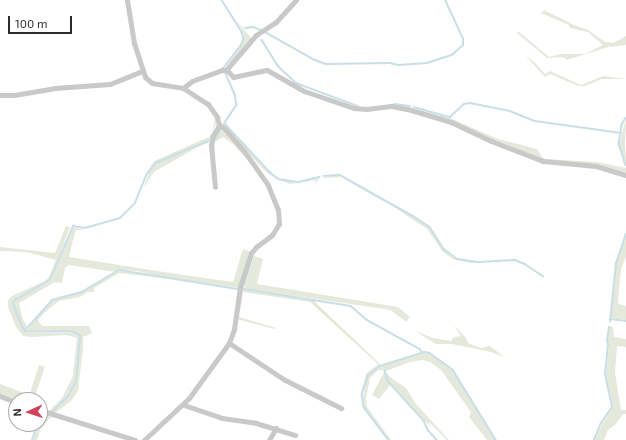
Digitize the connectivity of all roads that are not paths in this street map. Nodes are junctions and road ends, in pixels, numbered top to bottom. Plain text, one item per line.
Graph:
1 (127, 0) edge
2 (296, 0) edge
3 (226, 70) junction
4 (142, 72) junction
5 (183, 88) junction
6 (0, 95) edge
7 (219, 125) junction
8 (626, 175) edge
9 (215, 187) dead end
10 (229, 343) junction
11 (184, 405) junction
12 (341, 408) dead end
13 (48, 413) edge
14 (276, 428) junction
15 (295, 435) dead end
16 (135, 440) edge
17 (144, 440) edge
18 (269, 440) edge

1 - 4 street
2 - 3 street
3 - 5 street
3 - 8 street
4 - 5 street
4 - 6 street
5 - 7 street
7 - 9 street
7 - 10 street
10 - 11 street
10 - 12 street
11 - 14 street
11 - 17 street
13 - 16 street
14 - 15 street
14 - 18 street

